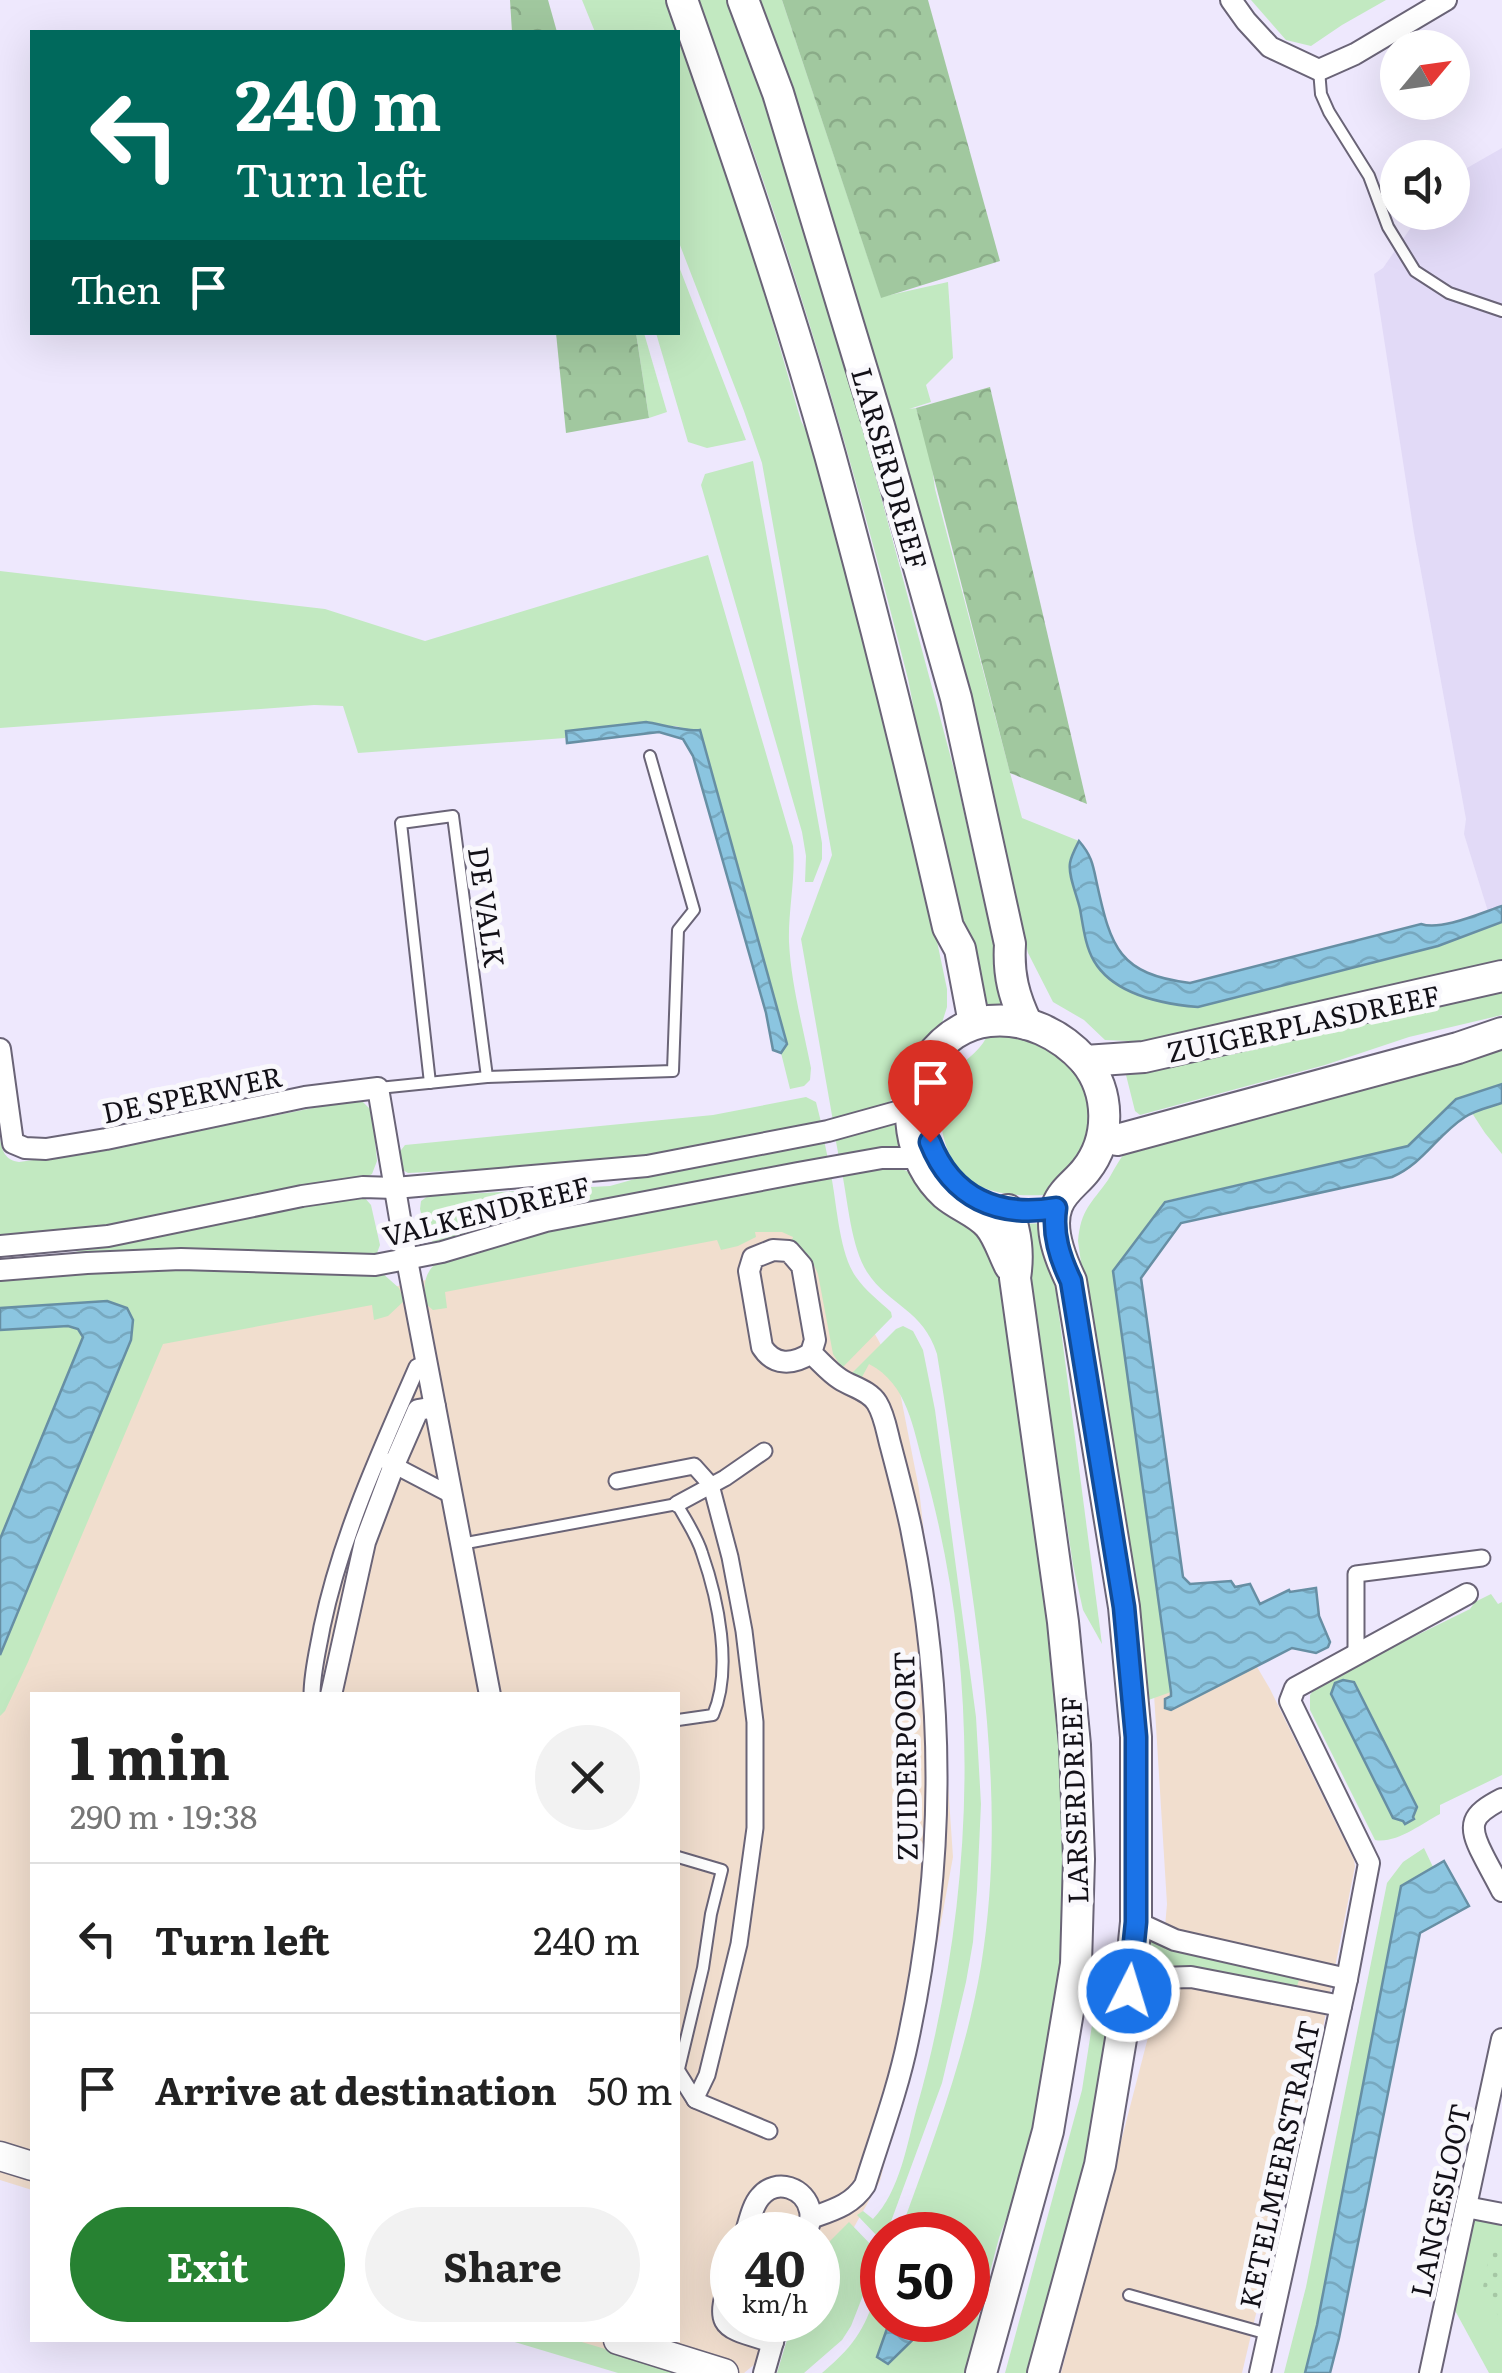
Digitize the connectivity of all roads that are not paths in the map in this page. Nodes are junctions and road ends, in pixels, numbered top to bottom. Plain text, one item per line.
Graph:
1 (682, 0) edge
2 (744, 0) edge
3 (1231, 0) edge
4 (1446, 0) edge
5 (1319, 70) junction
6 (1502, 311) edge
7 (650, 756) dead end
8 (1502, 976) edge
9 (1035, 1016) junction
10 (964, 1028) junction
11 (1502, 1033) edge
12 (0, 1048) edge
13 (1093, 1060) junction
14 (488, 1077) junction
15 (430, 1083) junction
16 (378, 1088) junction
17 (911, 1108) junction
18 (1117, 1140) junction
19 (928, 1158) junction
20 (395, 1188) junction
21 (1065, 1206) junction
22 (998, 1217) junction
23 (0, 1246) edge
24 (407, 1260) junction
25 (0, 1270) edge
26 (811, 1353) junction
27 (427, 1363) junction
28 (435, 1407) junction
29 (764, 1452) dead end
30 (386, 1461) junction
31 (617, 1481) dead end
32 (711, 1486) junction
33 (452, 1496) junction
34 (677, 1504) junction
35 (462, 1544) junction
36 (1482, 1558) dead end
37 (1467, 1594) dead end
38 (1356, 1655) junction
39 (312, 1692) edge
40 (332, 1692) edge
41 (489, 1692) edge
42 (680, 1720) edge
43 (1502, 1800) edge
44 (680, 1857) edge
45 (1502, 1891) edge
46 (1136, 1922) junction
47 (1346, 1979) junction
48 (1129, 1991) junction
49 (1341, 2006) junction
50 (1502, 2038) edge
51 (680, 2065) edge
52 (680, 2076) edge
53 (695, 2100) junction
54 (768, 2131) dead end
55 (0, 2156) edge
56 (30, 2165) edge
57 (1466, 2207) junction
58 (753, 2212) edge
59 (810, 2212) edge
60 (832, 2212) edge
61 (1502, 2214) edge
62 (1128, 2295) dead end
63 (1269, 2334) junction
64 (624, 2342) edge
65 (772, 2342) edge
66 (724, 2373) edge
67 (764, 2373) edge
68 (981, 2373) edge
69 (1043, 2373) edge
70 (1260, 2373) edge
71 (1430, 2373) edge

1 - 10 main road, LARSERDREEF
2 - 9 main road, LARSERDREEF
3 - 5 street
4 - 5 street
5 - 6 lane
7 - 14 lane
8 - 13 main road, ZUIGERPLASDREEF
9 - 10 main road
9 - 13 main road
10 - 17 main road
10 - 19 main road
11 - 18 main road, ZUIGERPLASDREEF
12 - 16 street, DE SPERWER
13 - 18 main road
13 - 21 main road
14 - 15 lane
14 - 15 lane, DE VALK
15 - 16 lane
16 - 20 street
17 - 19 main road
17 - 20 street, VALKENDREEF
18 - 21 main road
19 - 22 main road
19 - 24 street, VALKENDREEF
20 - 23 street, VALKENDREEF
20 - 24 street
21 - 22 main road
21 - 46 main road
22 - 68 main road, LARSERDREEF
24 - 25 street, VALKENDREEF
24 - 27 street
26 - 26 street
26 - 60 street, ZUIDERPOORT
27 - 28 street
27 - 30 street
28 - 30 street
28 - 33 street
29 - 32 street
30 - 33 street
30 - 39 street
30 - 40 street
31 - 32 street
32 - 34 street
32 - 53 street
33 - 35 street
34 - 35 lane
34 - 42 lane
35 - 41 street
36 - 38 street
37 - 38 street
38 - 47 street, KETELMEERSTRAAT
43 - 45 street
44 - 51 lane
46 - 47 street
46 - 48 main road
47 - 49 street, KETELMEERSTRAAT
48 - 49 street, KETELMEERSTRAAT
48 - 69 main road
49 - 63 street, KETELMEERSTRAAT
50 - 57 street, LANGESLOOT
52 - 53 street
53 - 54 street
55 - 56 street
57 - 61 street
57 - 71 street, LANGESLOOT
58 - 59 street, ZUIDERPOORT
62 - 63 lane, KETELMEERSTRAAT
63 - 70 street, KETELMEERSTRAAT
64 - 66 street
65 - 67 street

